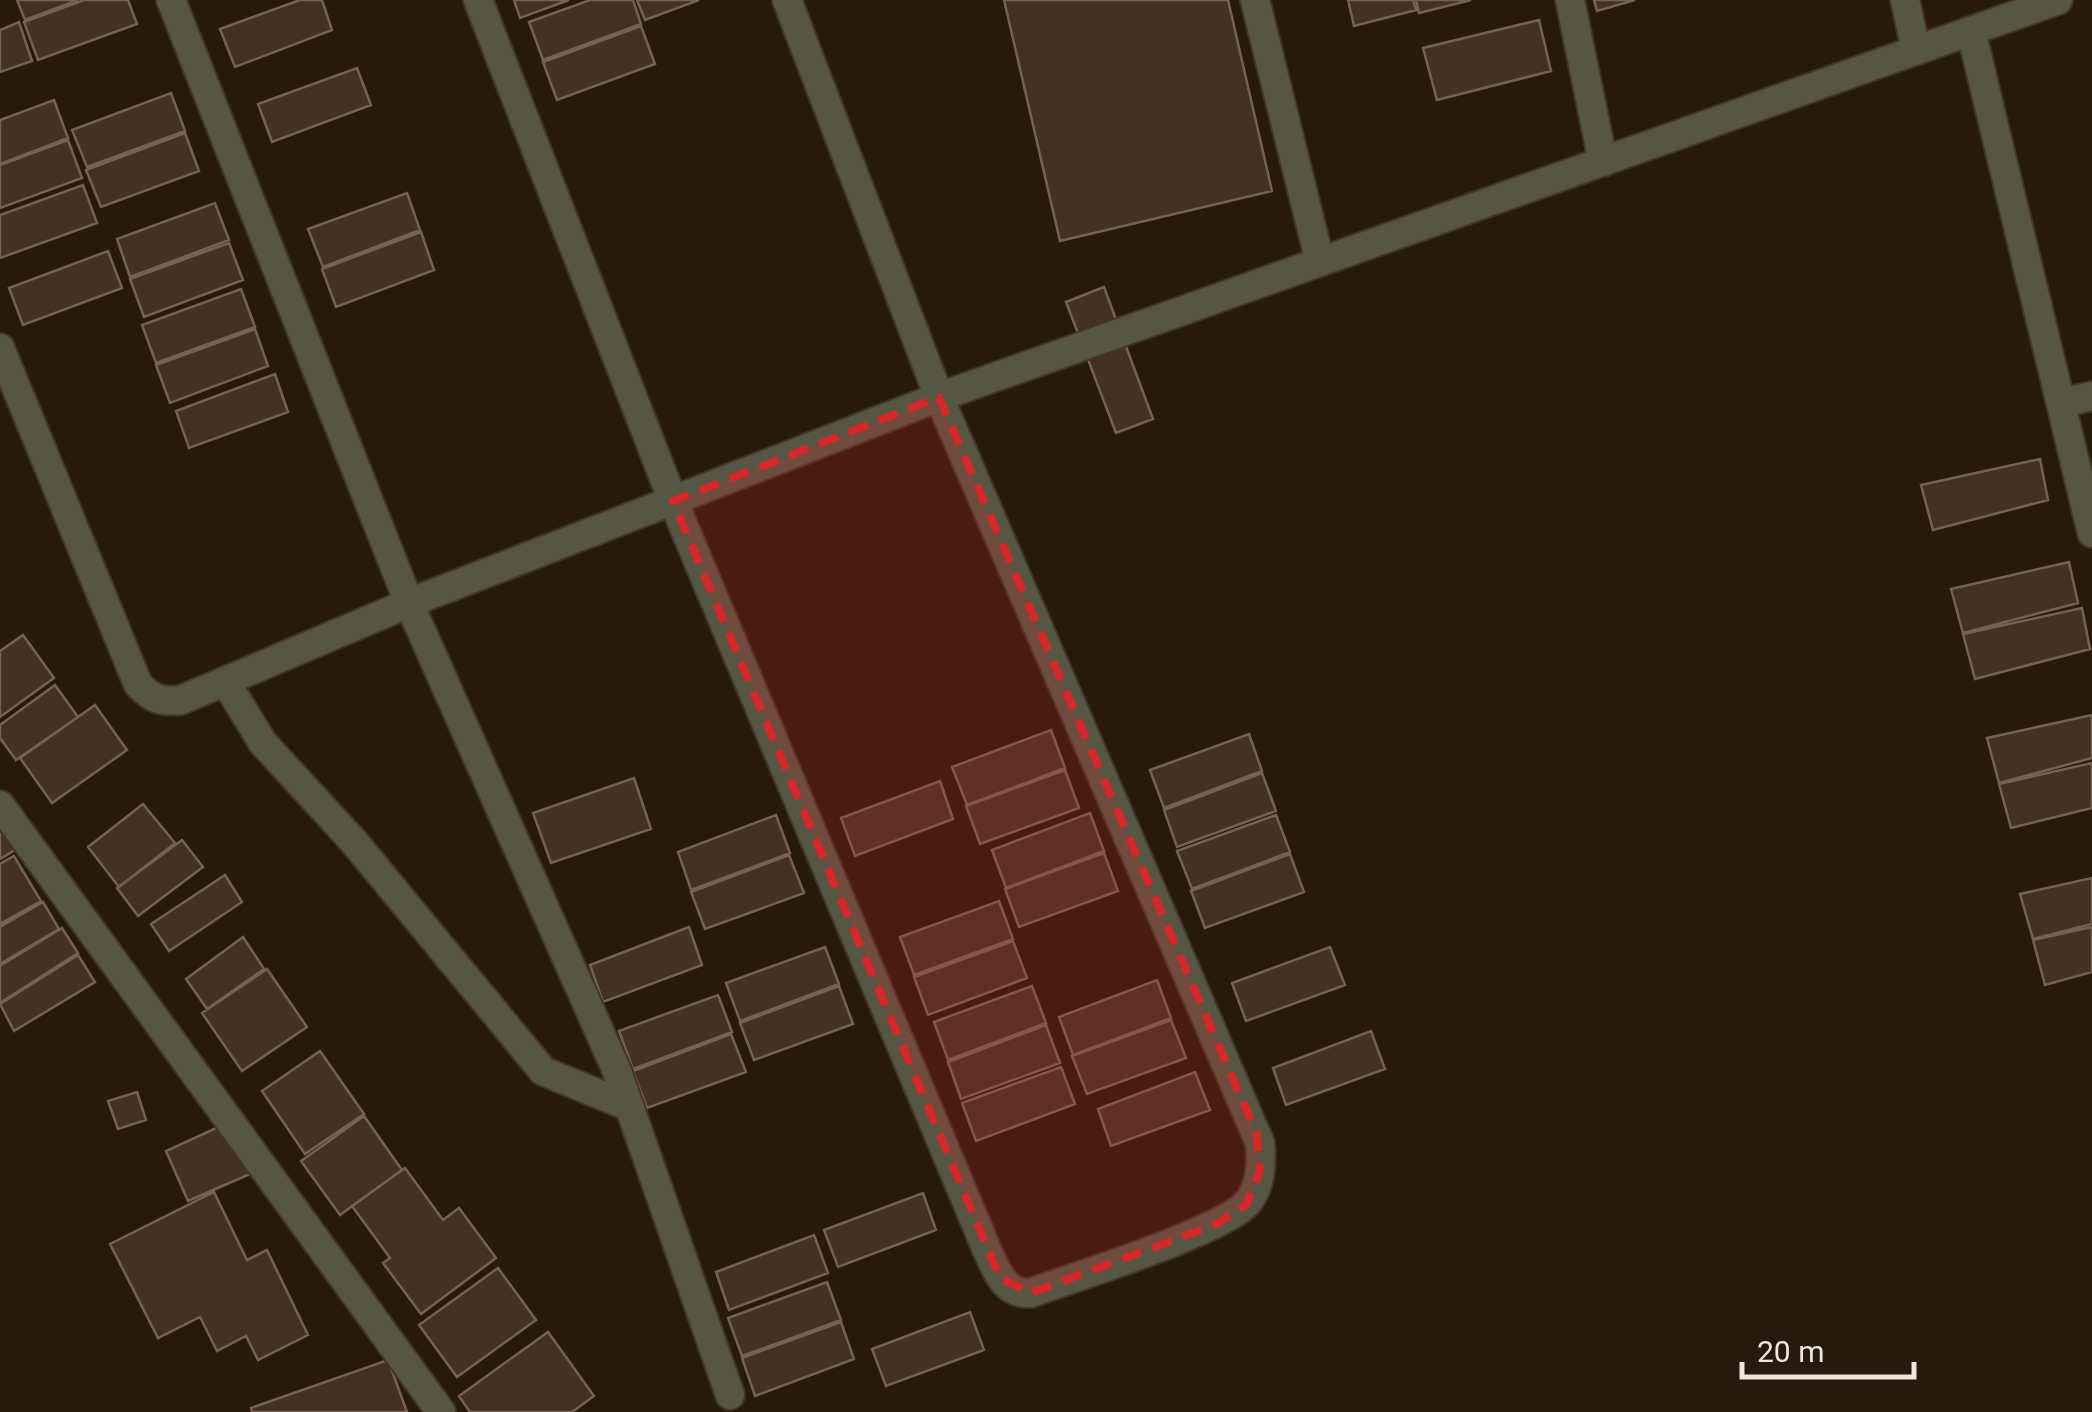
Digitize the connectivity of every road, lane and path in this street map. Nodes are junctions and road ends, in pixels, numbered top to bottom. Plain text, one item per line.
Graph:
1 (171, 0) edge
2 (478, 0) edge
3 (787, 0) edge
4 (1255, 0) edge
5 (1570, 0) edge
6 (1905, 0) edge
7 (2058, 0) edge
8 (1971, 31) junction
9 (1916, 50) junction
10 (1603, 162) junction
11 (1320, 262) junction
12 (0, 348) edge
13 (2092, 396) edge
14 (939, 397) junction
15 (2061, 404) junction
16 (672, 500) junction
17 (2092, 533) edge
18 (409, 603) junction
19 (225, 682) junction
20 (0, 805) edge
21 (630, 1107) junction
22 (730, 1395) dead end
23 (441, 1412) edge

1 - 18 street
2 - 16 street
3 - 14 street
4 - 11 street
5 - 10 street
6 - 9 street
7 - 8 street
8 - 9 street
8 - 15 street
9 - 10 street
10 - 11 street
11 - 14 street
12 - 19 street
13 - 15 street
14 - 16 street
14 - 16 street
15 - 17 street
16 - 18 street
18 - 19 street
18 - 21 street
19 - 21 street
20 - 23 street
21 - 22 street

